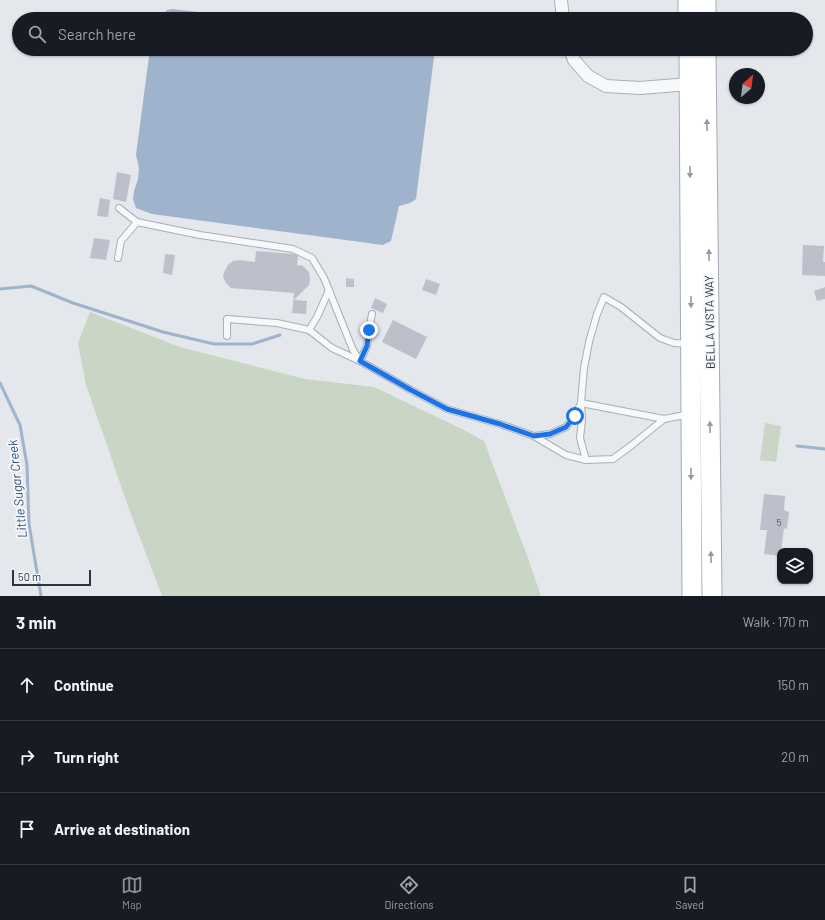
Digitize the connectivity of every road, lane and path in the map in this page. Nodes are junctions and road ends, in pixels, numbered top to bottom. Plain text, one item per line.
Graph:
1 (561, 0) edge
2 (688, 0) edge
3 (706, 0) edge
4 (562, 12) edge
5 (688, 12) edge
6 (706, 12) edge
7 (573, 56) edge
8 (690, 56) edge
9 (704, 56) edge
10 (698, 85) junction
11 (119, 208) dead end
12 (137, 222) junction
13 (118, 258) dead end
14 (329, 290) junction
15 (372, 314) dead end
16 (309, 330) junction
17 (227, 336) dead end
18 (691, 344) junction
19 (360, 361) junction
20 (581, 403) junction
21 (691, 413) junction
22 (664, 419) junction
23 (534, 436) junction
24 (586, 460) junction
25 (692, 596) edge
26 (712, 596) edge

1 - 4 street
2 - 5 main road
3 - 6 main road
7 - 10 street
8 - 10 main road, BELLA VISTA WAY
9 - 10 main road, BELLA VISTA WAY
10 -> 18 main road, BELLA VISTA WAY
26 -> 10 main road, BELLA VISTA WAY
11 - 12 lane
12 - 13 lane
12 - 14 lane
14 - 16 lane
14 - 19 lane
15 - 19 lane
16 - 17 lane
16 - 19 lane
18 - 20 lane
18 - 21 main road, BELLA VISTA WAY
19 - 23 lane
20 - 22 lane
20 - 23 lane
20 - 24 lane
21 - 22 lane
21 -> 25 main road, BELLA VISTA WAY
22 - 24 lane
23 - 24 lane

